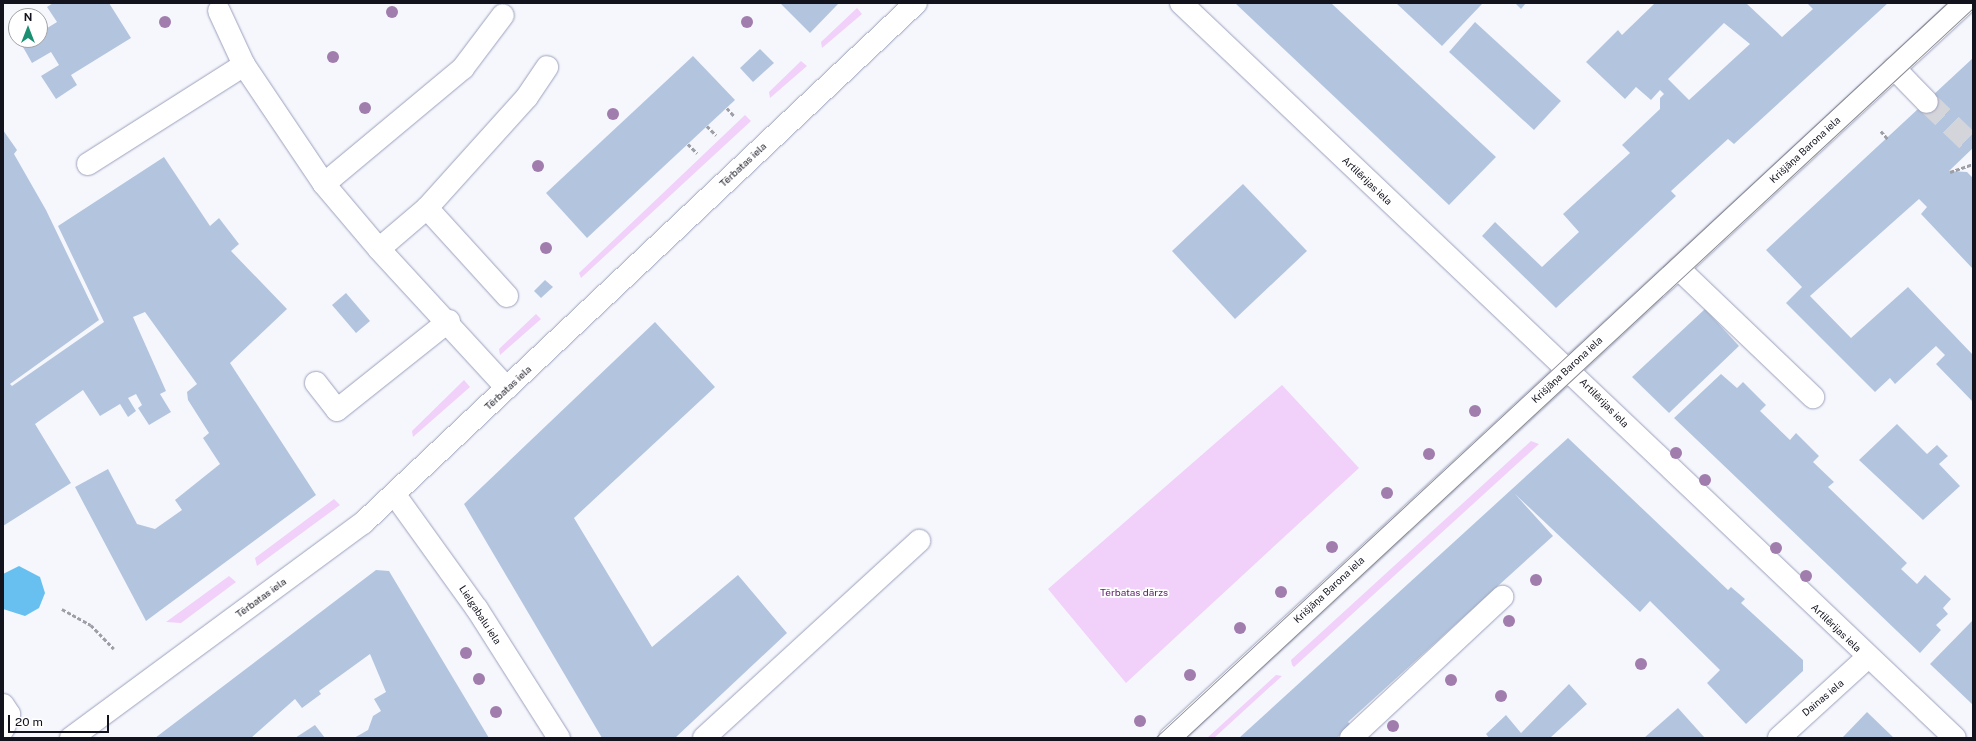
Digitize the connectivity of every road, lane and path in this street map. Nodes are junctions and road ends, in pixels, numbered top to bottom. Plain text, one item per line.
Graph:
1 (916, 3) edge
2 (1181, 3) edge
3 (1965, 3) edge
4 (219, 11) dead end
5 (503, 15) dead end
6 (244, 65) junction
7 (547, 67) dead end
8 (1894, 68) junction
9 (1928, 102) tunnel mouth
10 (726, 108) dead end
11 (735, 117) dead end
12 (707, 126) dead end
13 (1881, 131) dead end
14 (716, 135) dead end
15 (1888, 139) dead end
16 (688, 144) dead end
17 (697, 153) dead end
18 (88, 164) dead end
19 (1973, 164) edge
20 (1950, 172) dead end
21 (324, 184) junction
22 (428, 208) junction
23 (379, 249) junction
24 (1678, 268) junction
25 (507, 296) dead end
26 (449, 321) junction
27 (1569, 368) junction
28 (316, 383) dead end
29 (507, 388) junction
30 (1813, 397) dead end
31 (395, 495) junction
32 (919, 541) dead end
33 (1502, 597) dead end
34 (62, 609) dead end
35 (114, 649) dead end
36 (1867, 658) junction
37 (3, 705) edge
38 (3, 730) edge
39 (8, 738) edge
40 (71, 738) edge
41 (559, 738) edge
42 (704, 738) edge
43 (1170, 738) edge
44 (1351, 738) edge
45 (1779, 738) edge
46 (1955, 738) edge

1 - 29 street, Tērbatas iela
2 - 27 street, Artilērijas iela
3 - 8 street, Krišjāņa Barona iela
4 - 6 street
5 - 21 street
6 - 18 street
6 - 21 street
7 - 22 street
8 - 9 street
8 - 24 street, Krišjāņa Barona iela
10 - 11 path
12 - 14 path
13 - 15 path
16 - 17 path
19 - 20 path
21 - 23 street
22 - 23 street
22 - 25 street
23 - 26 street
24 - 27 street, Krišjāņa Barona iela
24 - 30 street
26 - 28 street
26 - 29 street
27 - 36 street, Artilērijas iela
27 - 43 street, Krišjāņa Barona iela
29 - 31 street, Tērbatas iela
31 - 40 street, Tērbatas iela
31 - 41 street, Lielgabalu iela
32 - 42 street
33 - 44 street
34 - 35 path
36 - 45 street, Dainas iela
36 - 46 street, Artilērijas iela
37 - 38 street
38 - 39 street

